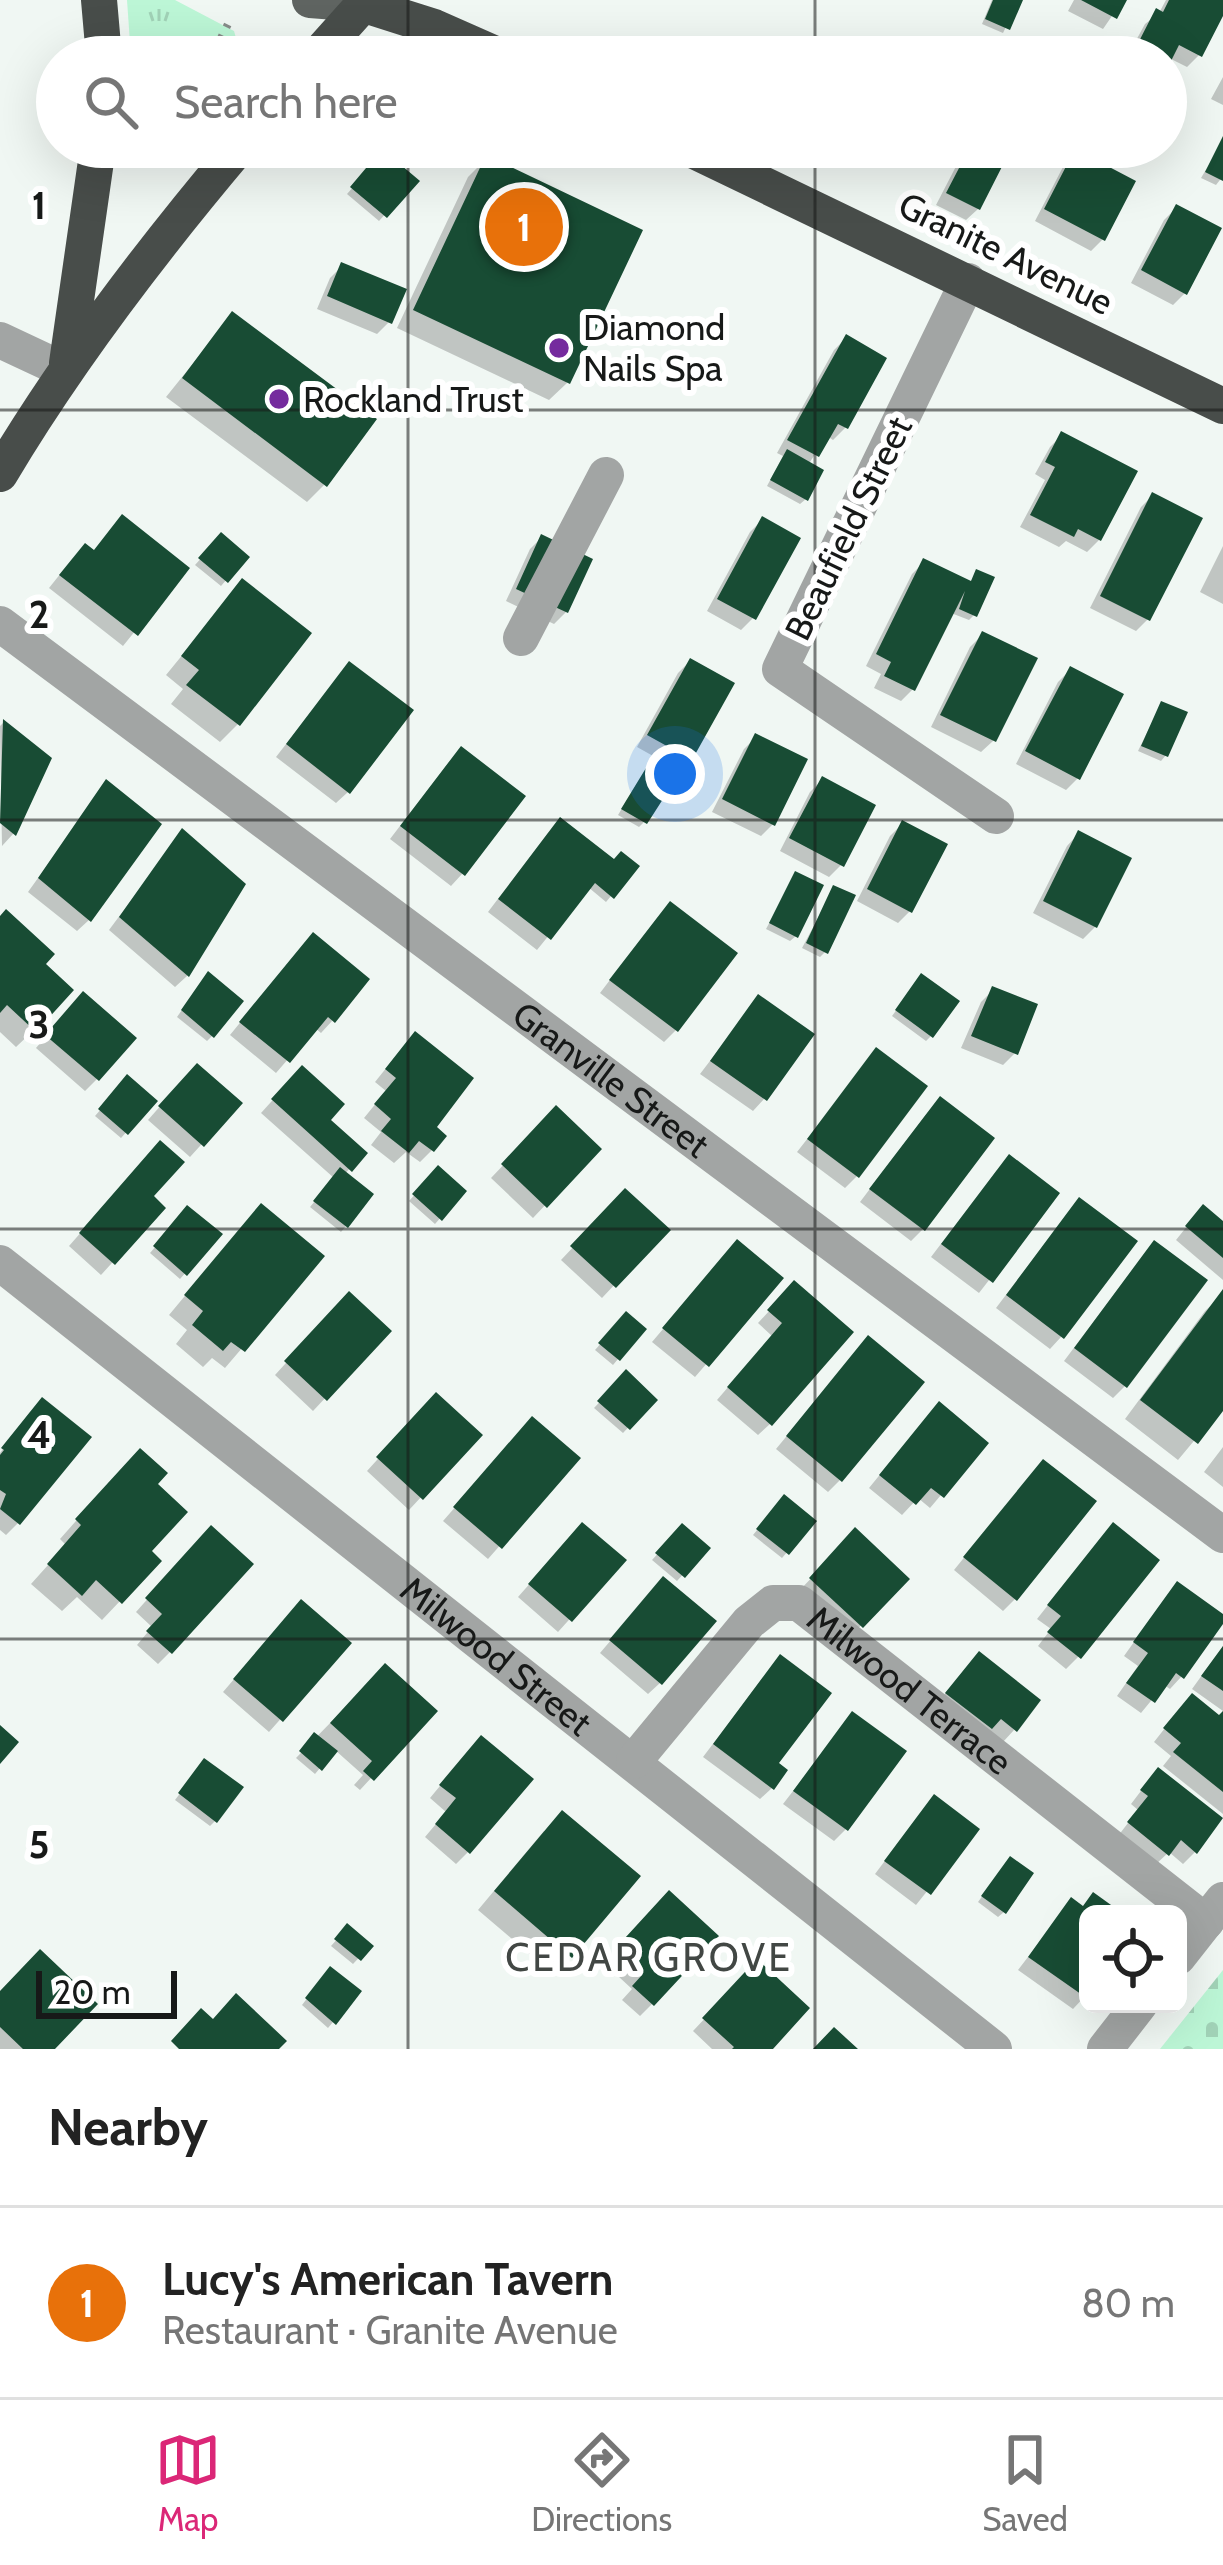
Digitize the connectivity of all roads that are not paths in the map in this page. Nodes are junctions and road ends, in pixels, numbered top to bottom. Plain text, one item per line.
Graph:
1 (99, 0) edge
2 (310, 0) edge
3 (362, 1) edge
4 (102, 36) edge
5 (333, 36) edge
6 (454, 36) edge
7 (95, 168) edge
8 (222, 168) edge
9 (730, 168) edge
10 (968, 281) junction
11 (0, 340) edge
12 (66, 371) junction
13 (1223, 406) edge
14 (0, 475) edge
15 (606, 475) dead end
16 (0, 624) edge
17 (521, 638) dead end
18 (996, 816) dead end
19 (0, 1263) edge
20 (1223, 1535) edge
21 (634, 1761) junction
22 (1215, 1911) edge
23 (1187, 1946) edge
24 (1133, 2013) edge
25 (994, 2049) edge
26 (1105, 2049) edge

1 - 4 highway
2 - 3 main road
3 - 5 highway
3 - 6 highway
7 - 12 highway
8 - 12 highway
9 - 10 highway, Granite Avenue
10 - 13 highway, Granite Avenue
10 - 18 street, Beaufield Street
11 - 12 street
12 - 14 highway
15 - 17 street
16 - 20 street, Granville Street
19 - 21 street, Milwood Street
21 - 22 street, Milwood Terrace
21 - 25 street, Milwood Street
22 - 23 street
24 - 26 street

